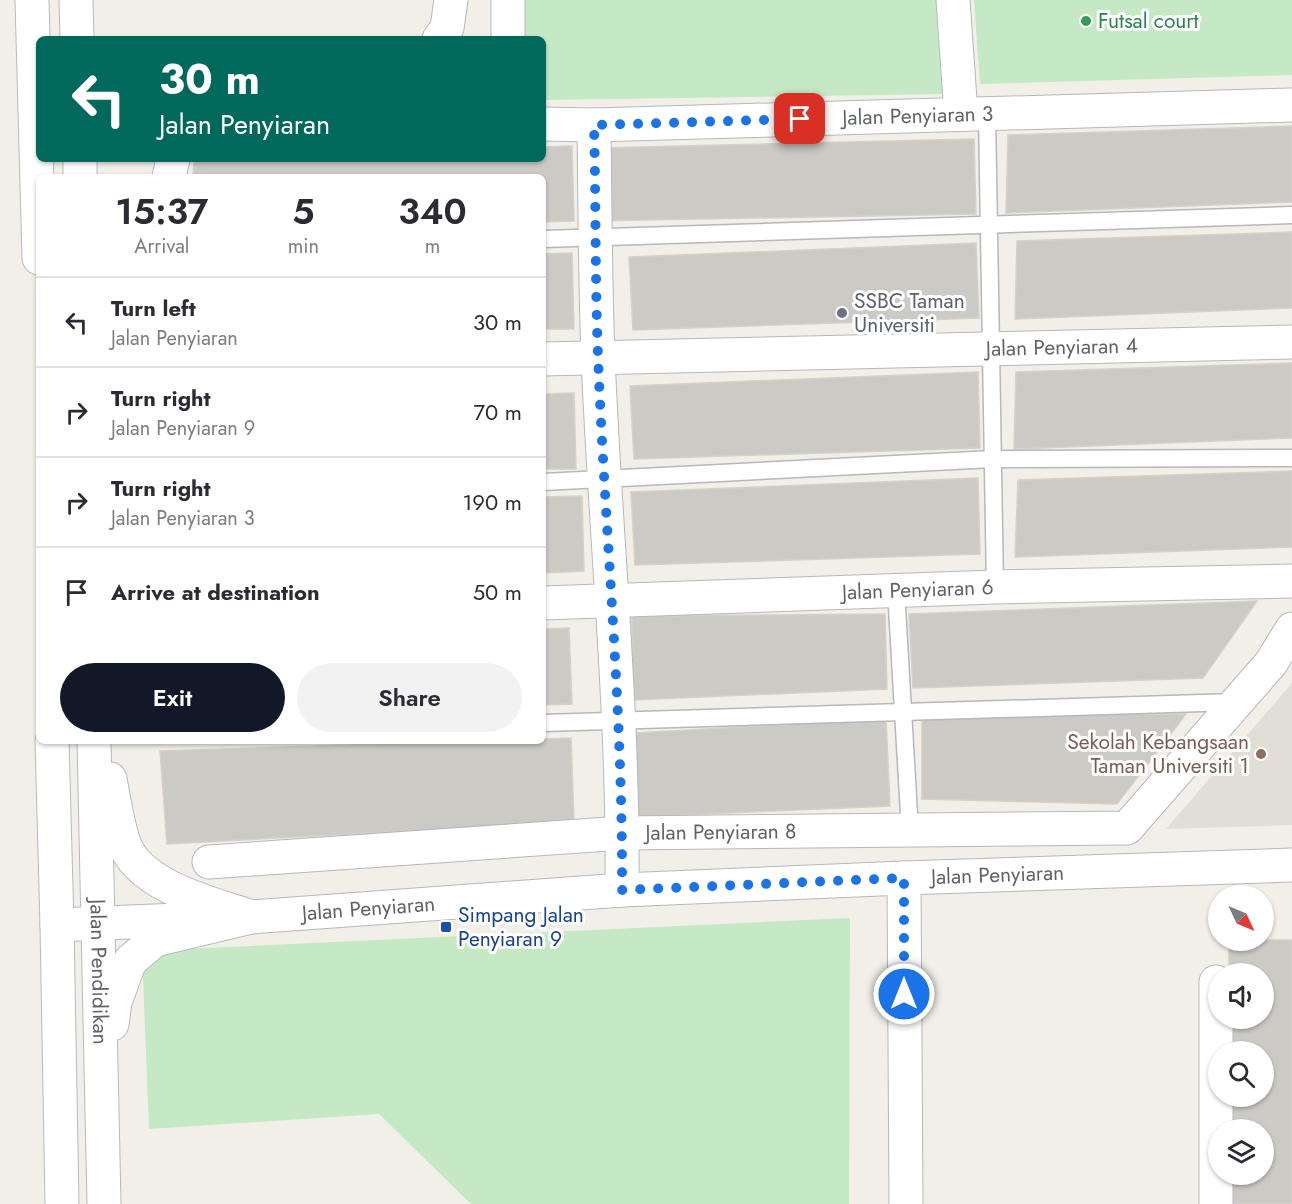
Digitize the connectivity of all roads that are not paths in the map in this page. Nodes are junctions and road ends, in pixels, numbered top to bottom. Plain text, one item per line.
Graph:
1 (33, 0) edge
2 (76, 0) edge
3 (450, 0) edge
4 (508, 0) edge
5 (953, 0) edge
6 (77, 36) edge
7 (441, 36) edge
8 (508, 36) edge
9 (1292, 105) edge
10 (974, 114) junction
11 (546, 123) edge
12 (594, 125) junction
13 (36, 129) edge
14 (1292, 215) edge
15 (989, 226) junction
16 (596, 237) junction
17 (546, 239) edge
18 (1292, 342) edge
19 (991, 348) junction
20 (598, 356) junction
21 (546, 359) edge
22 (1292, 458) edge
23 (993, 459) junction
24 (605, 480) junction
25 (546, 482) edge
26 (1292, 581) edge
27 (995, 587) junction
28 (896, 590) junction
29 (612, 600) junction
30 (546, 603) edge
31 (1292, 629) edge
32 (1237, 702) junction
33 (902, 712) junction
34 (618, 721) junction
35 (546, 723) edge
36 (52, 744) edge
37 (94, 744) edge
38 (102, 744) edge
39 (910, 831) junction
40 (622, 833) junction
41 (209, 862) dead end
42 (1292, 865) edge
43 (904, 878) junction
44 (622, 890) junction
45 (250, 917) junction
46 (99, 923) junction
47 (57, 926) junction
48 (1216, 1029) edge
49 (103, 1133) junction
50 (62, 1204) edge
51 (104, 1204) edge
52 (906, 1204) edge
53 (1216, 1204) edge

1 - 13 street
2 - 6 street
3 - 7 street
4 - 8 street
5 - 10 street
9 - 10 street, Jalan Penyiaran 3
10 - 12 street, Jalan Penyiaran 3
10 - 15 lane
11 - 12 street, Jalan Penyiaran 3
12 - 16 street
14 - 15 lane
15 - 16 lane
15 - 19 lane
16 - 17 lane
16 - 20 street
18 - 19 street, Jalan Penyiaran 4
19 - 20 street, Jalan Penyiaran 4
19 - 23 lane
20 - 21 street, Jalan Penyiaran 4
20 - 24 street
22 - 23 lane
23 - 24 lane
23 - 27 lane
24 - 25 lane
24 - 29 street
26 - 27 street, Jalan Penyiaran 6
27 - 28 street, Jalan Penyiaran 6
28 - 29 street, Jalan Penyiaran 6
28 - 33 lane
29 - 30 street, Jalan Penyiaran 6
29 - 34 street
31 - 32 street
32 - 33 lane
32 - 39 street, Jalan Penyiaran 8
33 - 34 lane
33 - 39 lane
34 - 35 lane
34 - 40 street
36 - 47 street, Jalan Pendidikan
37 - 46 street, Jalan Pendidikan
38 - 45 street
39 - 40 street, Jalan Penyiaran 8
40 - 41 street, Jalan Penyiaran 8
40 - 44 street
42 - 43 street, Jalan Penyiaran
43 - 44 street, Jalan Penyiaran
43 - 52 street
44 - 45 street, Jalan Penyiaran
45 - 46 street, Jalan Penyiaran
45 - 49 street
46 - 47 street, Jalan Penyiaran
46 - 49 street, Jalan Pendidikan
47 - 50 street, Jalan Pendidikan
48 - 53 street
49 - 51 street, Jalan Pendidikan

